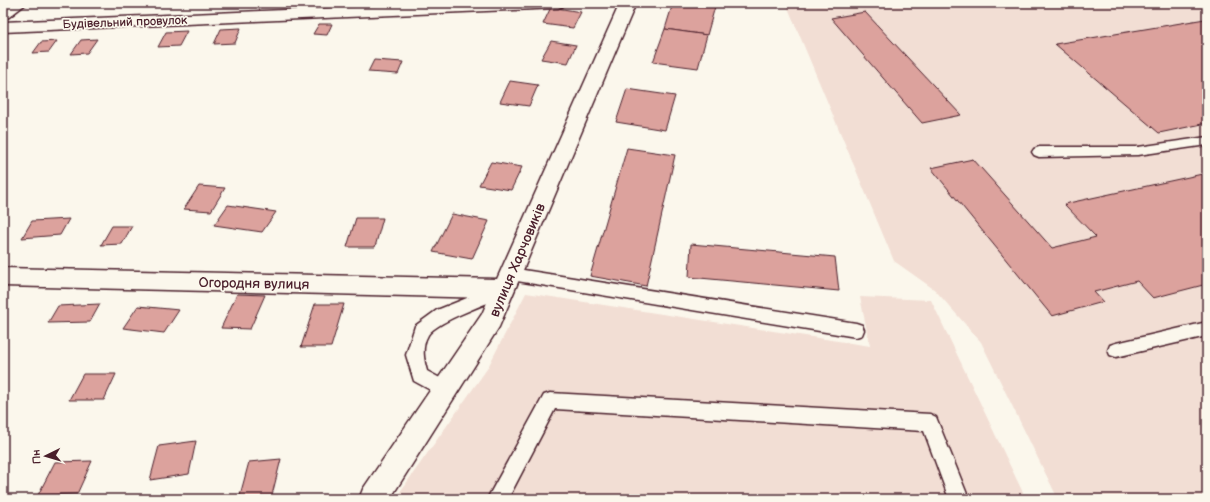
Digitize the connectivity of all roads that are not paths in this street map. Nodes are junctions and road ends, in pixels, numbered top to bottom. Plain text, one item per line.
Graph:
1 (19, 3) edge
2 (558, 3) edge
3 (628, 3) edge
4 (3, 14) edge
5 (3, 27) edge
6 (1207, 141) edge
7 (1039, 152) dead end
8 (3, 277) edge
9 (508, 281) junction
10 (1207, 329) edge
11 (856, 330) dead end
12 (1116, 350) dead end
13 (445, 390) junction
14 (373, 499) edge
15 (497, 499) edge
16 (959, 499) edge

1 - 4 street
2 - 5 street, Будівельний провулок
3 - 9 street, вулиця Харчовиків
6 - 7 lane
8 - 9 street, Огородня вулиця
9 - 11 lane
9 - 13 street, вулиця Харчовиків
9 - 13 lane
10 - 12 lane
13 - 14 street, вулиця Харчовиків
15 - 16 lane

